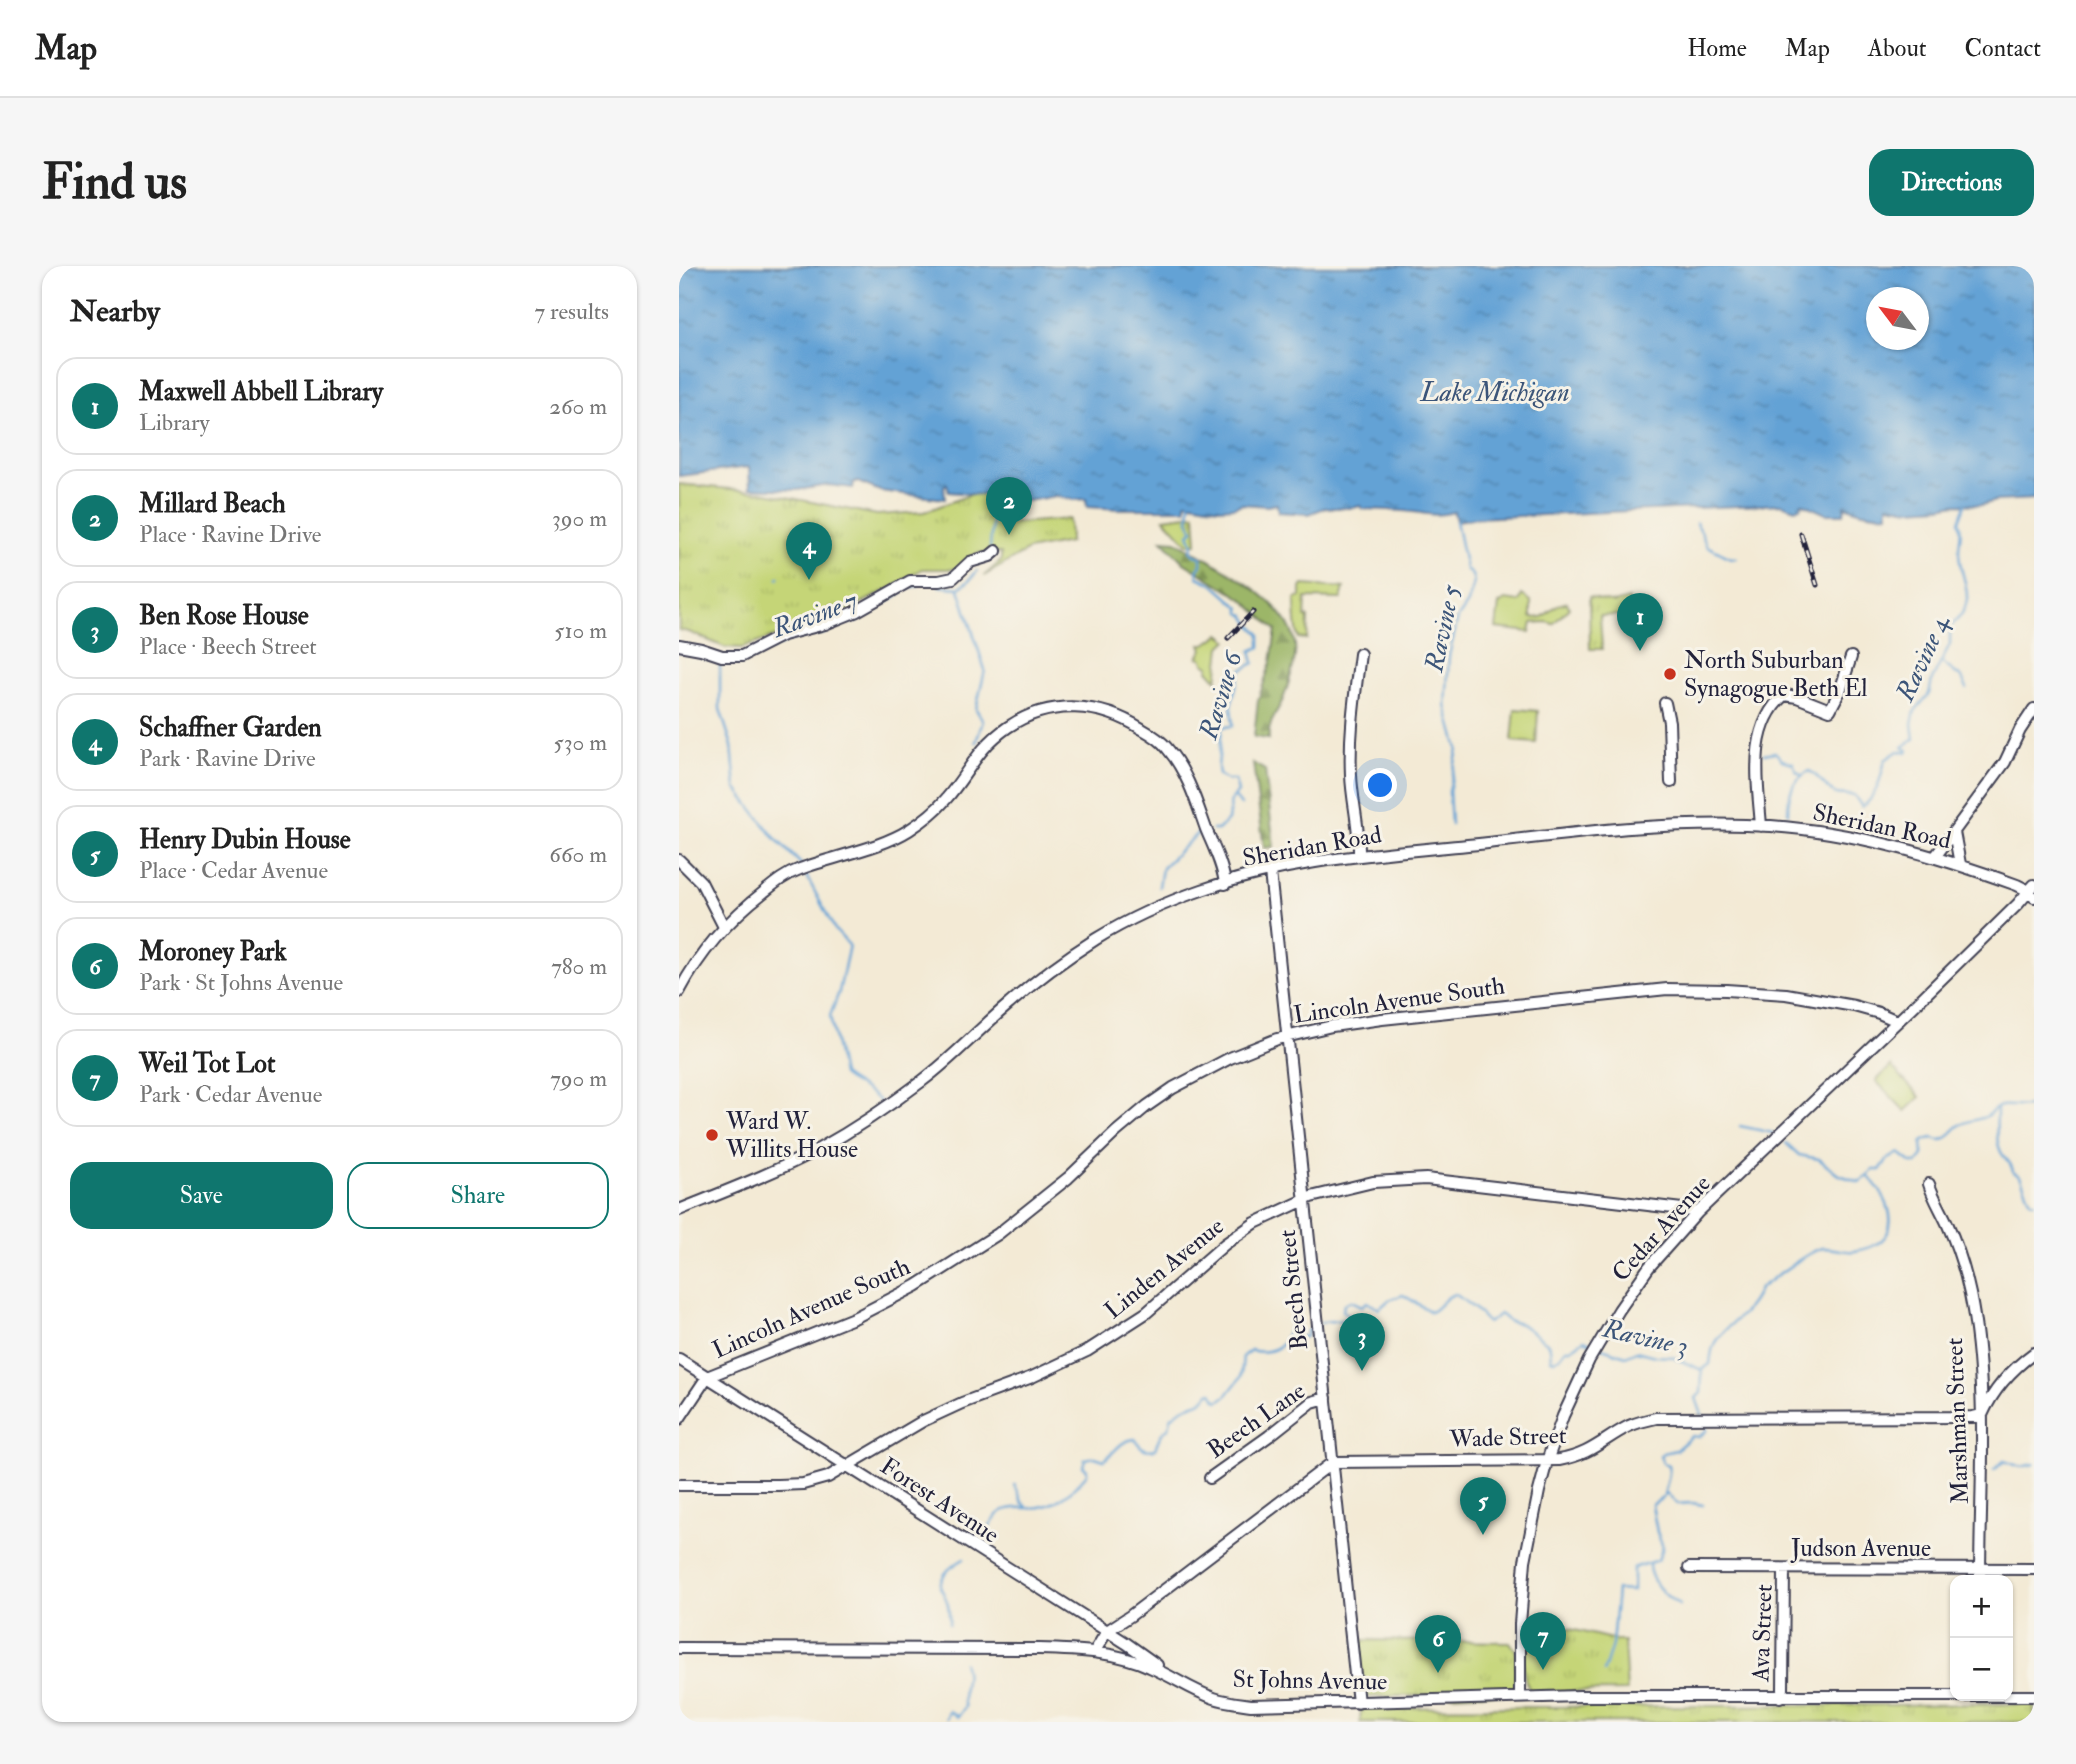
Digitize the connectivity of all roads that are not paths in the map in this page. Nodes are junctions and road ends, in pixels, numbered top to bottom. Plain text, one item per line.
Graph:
1 (996, 551) dead end
2 (679, 645) edge
3 (1360, 654) dead end
4 (1851, 657) dead end
5 (1665, 703) dead end
6 (2034, 709) edge
7 (1671, 782) dead end
8 (1762, 826) junction
9 (1954, 832) junction
10 (1359, 856) junction
11 (1935, 857) junction
12 (679, 860) edge
13 (1960, 864) junction
14 (1270, 872) junction
15 (1225, 884) junction
16 (2032, 892) edge
17 (725, 927) junction
18 (679, 992) edge
19 (1897, 1021) junction
20 (1287, 1036) junction
21 (1929, 1184) dead end
22 (1304, 1200) junction
23 (679, 1210) edge
24 (1697, 1213) junction
25 (2034, 1353) edge
26 (679, 1359) edge
27 (707, 1377) junction
28 (1326, 1398) junction
29 (1982, 1415) junction
30 (679, 1419) edge
31 (1547, 1461) junction
32 (1333, 1462) junction
33 (847, 1467) junction
34 (1210, 1478) dead end
35 (679, 1485) edge
36 (1689, 1568) dead end
37 (2034, 1569) edge
38 (1784, 1570) junction
39 (1980, 1574) edge
40 (1107, 1631) junction
41 (679, 1648) edge
42 (1095, 1651) junction
43 (1177, 1680) junction
44 (1950, 1696) edge
45 (2013, 1696) edge
46 (2034, 1696) edge
47 (1520, 1697) junction
48 (1780, 1697) junction
49 (1358, 1703) junction

1 - 2 street
3 - 10 street
4 - 8 street
5 - 7 street
6 - 9 street
8 - 10 street, Sheridan Road
8 - 11 street, Sheridan Road
9 - 11 street
9 - 13 street
10 - 14 street, Sheridan Road
11 - 13 street, Sheridan Road
12 - 17 street
13 - 16 street, Sheridan Road
14 - 15 street, Sheridan Road
14 - 20 street, Beech Street
15 - 17 street
15 - 23 street, Sheridan Road
16 - 19 street, Cedar Avenue
17 - 18 street
19 - 20 street, Lincoln Avenue South
19 - 24 street, Cedar Avenue
20 - 22 street, Beech Street
20 - 27 street, Lincoln Avenue South
21 - 29 street, Marshman Street
22 - 24 street, Linden Avenue
22 - 28 street, Beech Street
22 - 33 street, Linden Avenue
24 - 31 street, Cedar Avenue
25 - 29 street
26 - 27 street, Forest Avenue
27 - 30 street
27 - 33 street, Forest Avenue
28 - 32 street, Beech Street
28 - 34 street, Beech Lane
29 - 31 street, Wade Street
29 - 39 street, Marshman Street
31 - 32 street, Wade Street
31 - 47 street, Cedar Avenue
32 - 40 street
32 - 49 street, Beech Street
33 - 35 street, Linden Avenue
33 - 40 street, Forest Avenue
36 - 38 street, Judson Avenue
37 - 39 street, Judson Avenue
38 - 39 street, Judson Avenue
38 - 48 street, Ava Street
40 - 42 street
40 - 43 street, Forest Avenue
41 - 42 street, St Johns Avenue
42 - 43 street, St Johns Avenue
43 - 49 street, St Johns Avenue
44 - 48 street, St Johns Avenue
45 - 46 street, St Johns Avenue
47 - 48 street, St Johns Avenue
47 - 49 street, St Johns Avenue

